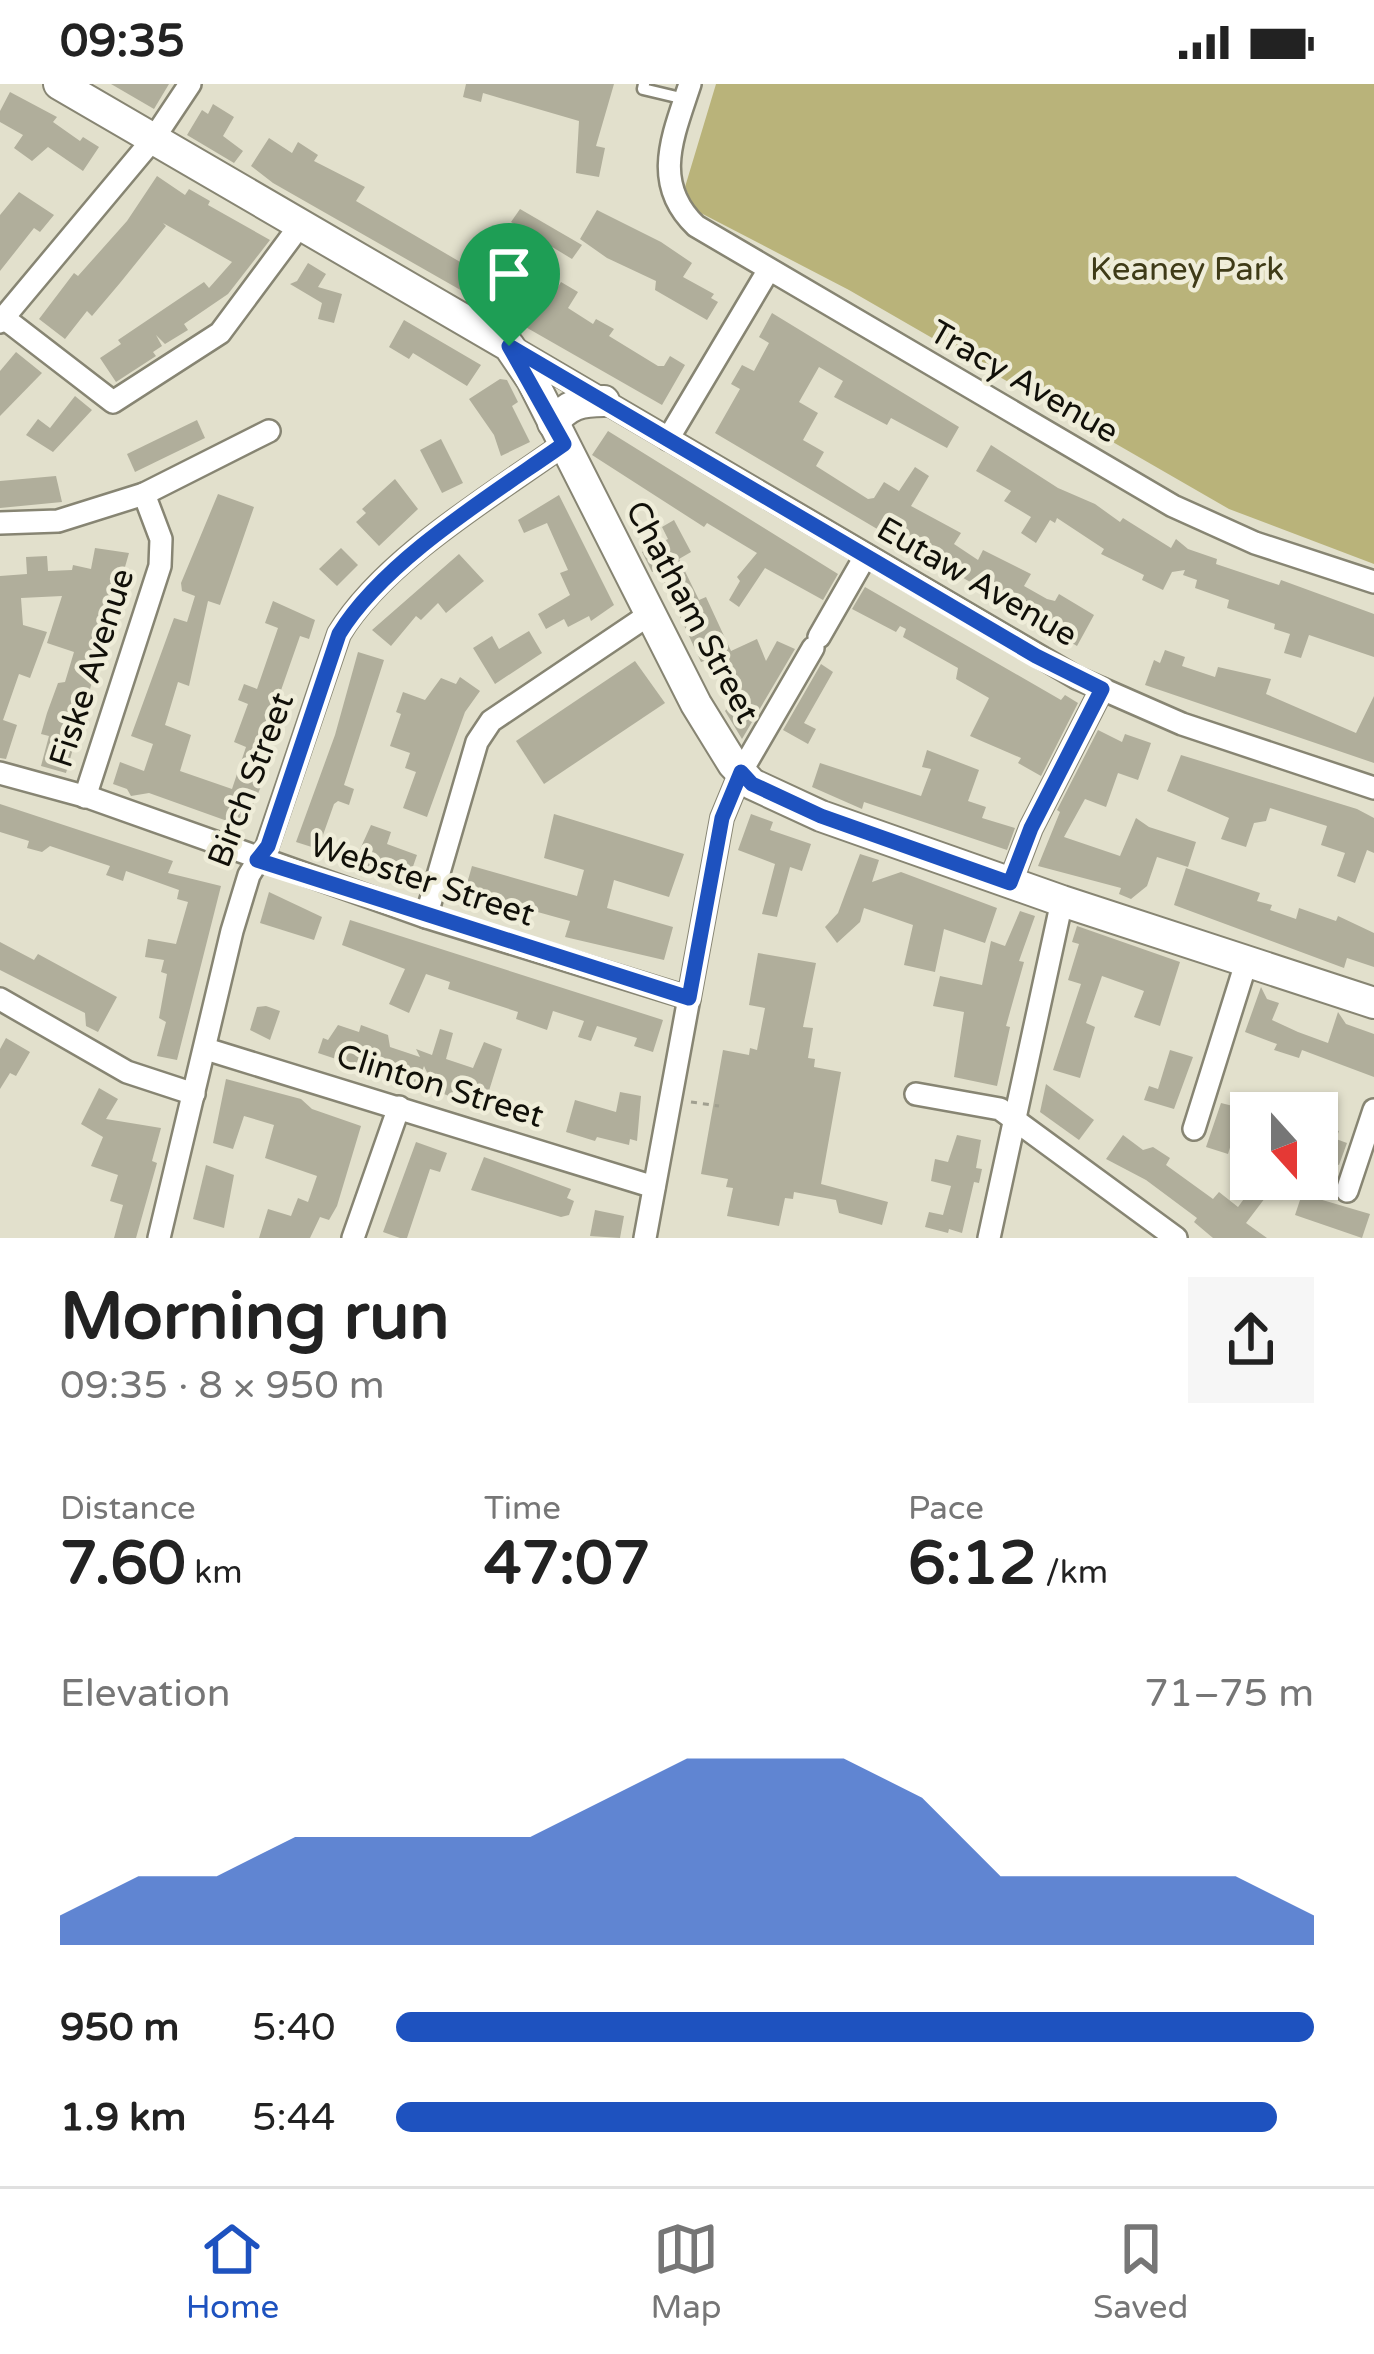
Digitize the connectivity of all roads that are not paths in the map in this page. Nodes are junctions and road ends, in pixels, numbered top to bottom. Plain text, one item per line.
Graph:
1 (59, 84) edge
2 (190, 84) edge
3 (644, 84) edge
4 (687, 92) edge
5 (154, 138) junction
6 (301, 224) junction
7 (768, 271) junction
8 (2, 320) edge
9 (509, 346) junction
10 (604, 401) junction
11 (269, 431) dead end
12 (559, 434) junction
13 (668, 439) junction
14 (144, 494) junction
15 (0, 524) edge
16 (866, 555) junction
17 (1374, 582) edge
18 (650, 614) junction
19 (1102, 689) junction
20 (741, 772) junction
21 (0, 773) edge
22 (1374, 788) edge
23 (85, 797) junction
24 (257, 860) junction
25 (1010, 883) junction
26 (1063, 901) junction
27 (426, 917) junction
28 (1247, 960) junction
29 (689, 998) junction
30 (0, 999) edge
31 (1374, 1003) edge
32 (206, 1049) junction
33 (194, 1094) junction
34 (916, 1094) dead end
35 (399, 1107) junction
36 (1374, 1110) edge
37 (1014, 1121) junction
38 (1194, 1129) dead end
39 (654, 1186) junction
40 (1347, 1192) dead end
41 (159, 1238) edge
42 (353, 1238) edge
43 (644, 1238) edge
44 (989, 1238) edge
45 (1176, 1238) edge

1 - 5 main road, Chatham Street
2 - 5 street
3 - 4 lane
4 - 7 street, Tracy Avenue
5 - 6 main road, Chatham Street
5 - 8 street
6 - 8 street
6 - 9 main road, Chatham Street
7 - 13 street
7 - 17 street, Tracy Avenue
9 - 10 street, Eutaw Avenue
9 - 12 main road, Chatham Street
10 - 12 main road
10 - 13 street, Eutaw Avenue
11 - 14 street
12 - 18 main road, Chatham Street
12 - 24 street, Birch Street
13 - 16 street, Eutaw Avenue
14 - 15 street
14 - 23 street, Fiske Avenue
16 - 19 street, Eutaw Avenue
16 - 20 street
18 - 20 main road, Chatham Street
18 - 27 street
19 - 22 street, Eutaw Avenue
19 - 25 street
20 - 25 main road, Chatham Street
20 - 29 street
21 - 23 street, Webster Street
23 - 24 street, Webster Street
24 - 27 street, Webster Street
24 - 32 street, Birch Street
25 - 26 main road, Chatham Street
26 - 28 main road, Chatham Street
26 - 37 street
27 - 29 street, Webster Street
28 - 31 main road, Chatham Street
28 - 38 street
29 - 39 street
30 - 33 street
32 - 33 street, Birch Street
32 - 35 street, Clinton Street
33 - 41 street, Birch Street
34 - 37 street
35 - 39 street, Clinton Street
35 - 42 street
36 - 40 street
37 - 44 street
37 - 45 street
39 - 43 street

